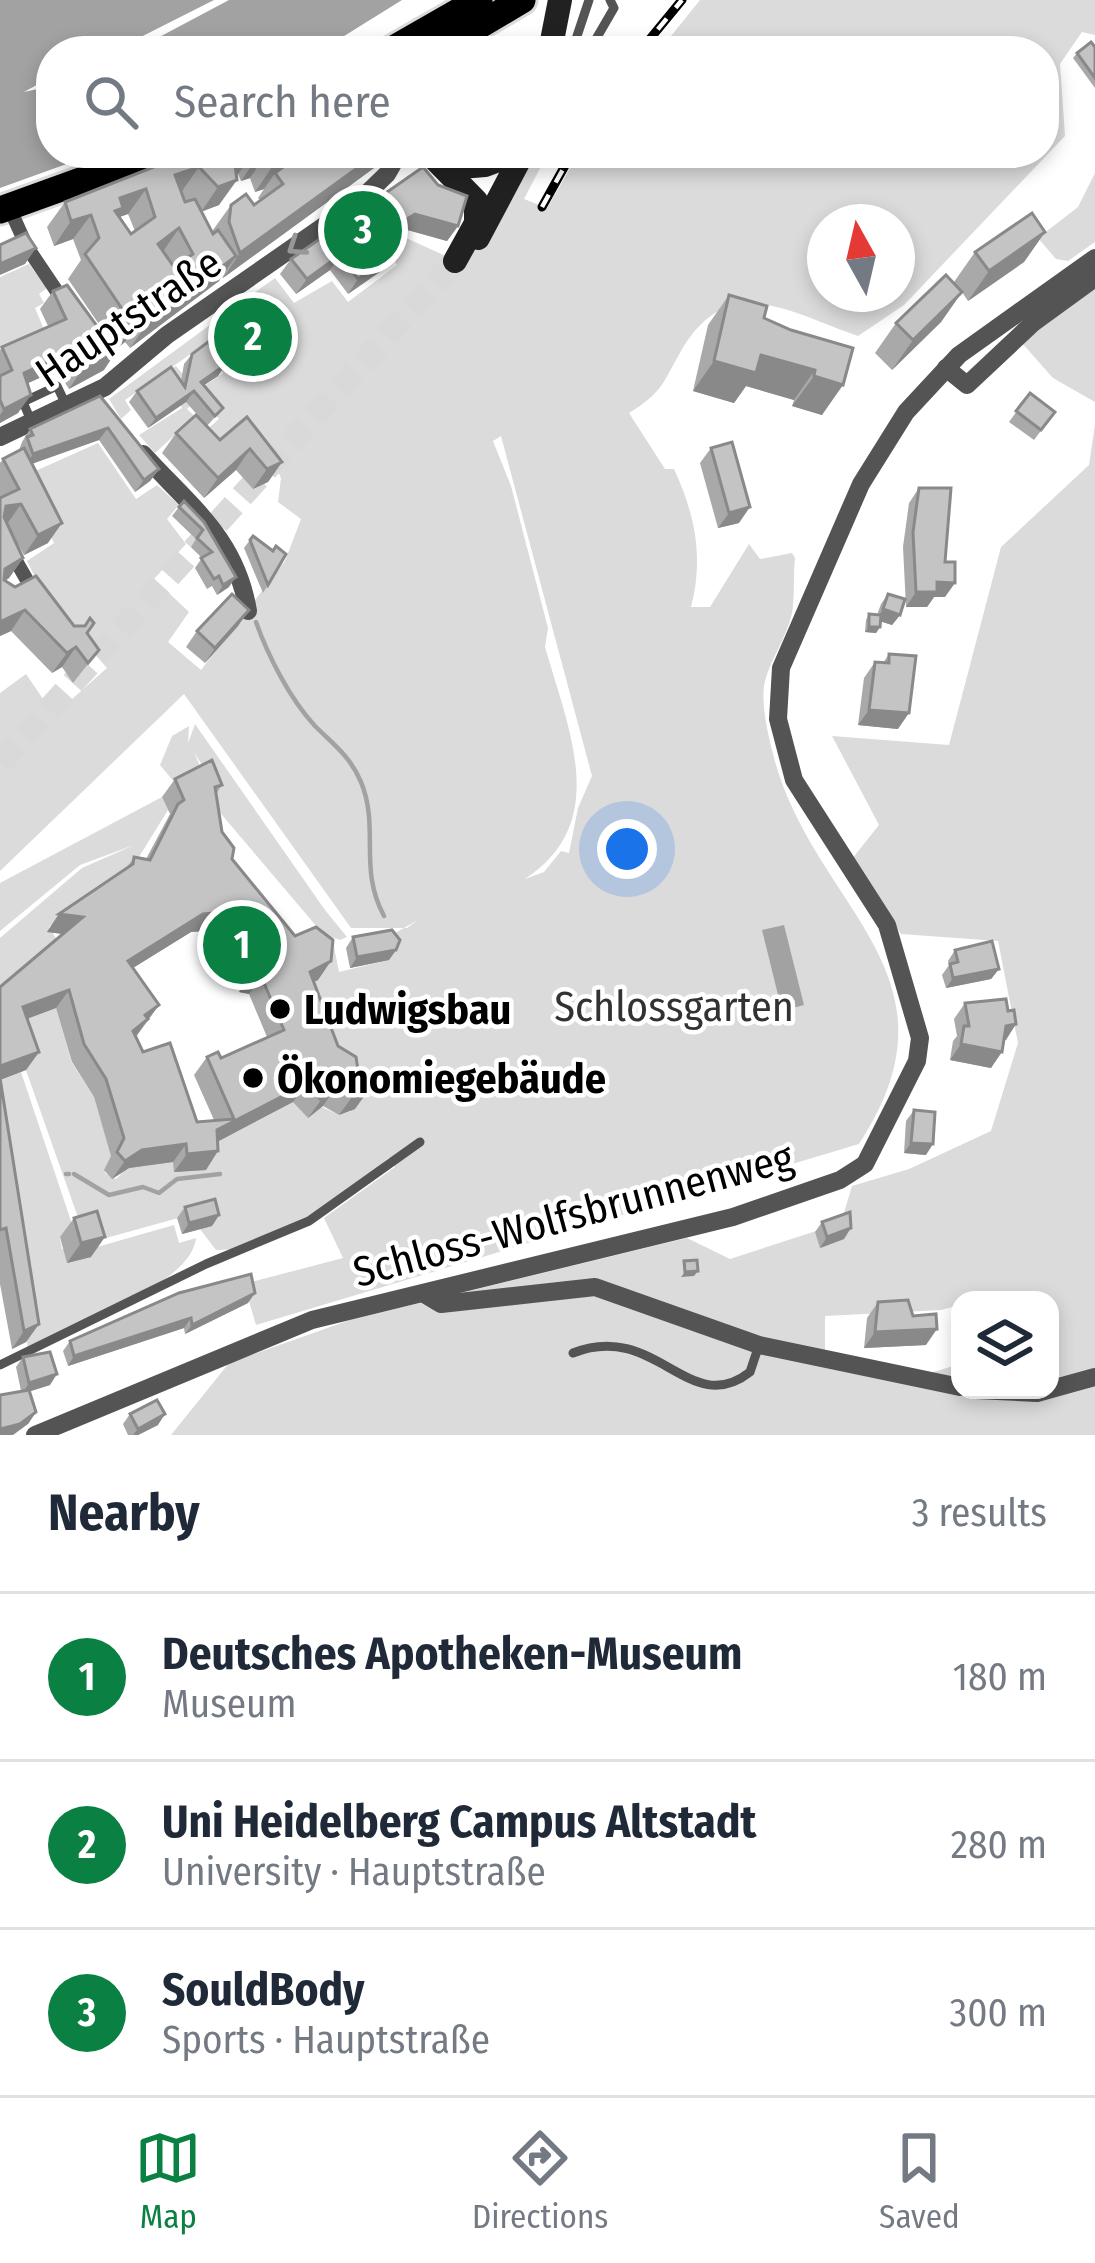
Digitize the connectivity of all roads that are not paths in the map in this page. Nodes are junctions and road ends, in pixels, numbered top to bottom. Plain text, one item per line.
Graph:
1 (479, 0) edge
2 (522, 0) edge
3 (560, 0) edge
4 (590, 0) edge
5 (610, 0) edge
6 (435, 36) edge
7 (442, 36) edge
8 (553, 36) edge
9 (577, 36) edge
10 (598, 36) edge
11 (116, 168) edge
12 (386, 168) edge
13 (446, 168) edge
14 (513, 168) edge
15 (5, 208) edge
16 (1095, 258) edge
17 (1095, 278) edge
18 (73, 316) edge
19 (946, 368) junction
20 (0, 437) edge
21 (129, 438) edge
22 (0, 533) edge
23 (46, 609) edge
24 (246, 609) edge
25 (420, 1142) dead end
26 (426, 1295) junction
27 (759, 1345) junction
28 (573, 1353) dead end
29 (0, 1366) edge
30 (1095, 1377) edge
31 (951, 1385) edge
32 (1059, 1387) edge
33 (35, 1435) edge

1 - 6 main road
2 - 7 main road
3 - 8 main road
4 - 9 lane
5 - 10 lane
11 - 15 main road
12 -> 20 street, Hauptstraße
13 - 14 main road
15 - 18 street
16 - 19 street, Schloss-Wolfsbrunnenweg
17 - 19 street
19 - 26 street, Schloss-Wolfsbrunnenweg
21 - 24 street
22 - 23 street
25 - 29 lane
26 - 27 street
26 - 33 street, Schloss-Wolfsbrunnenweg
27 - 28 lane
27 - 31 street
30 - 32 street

